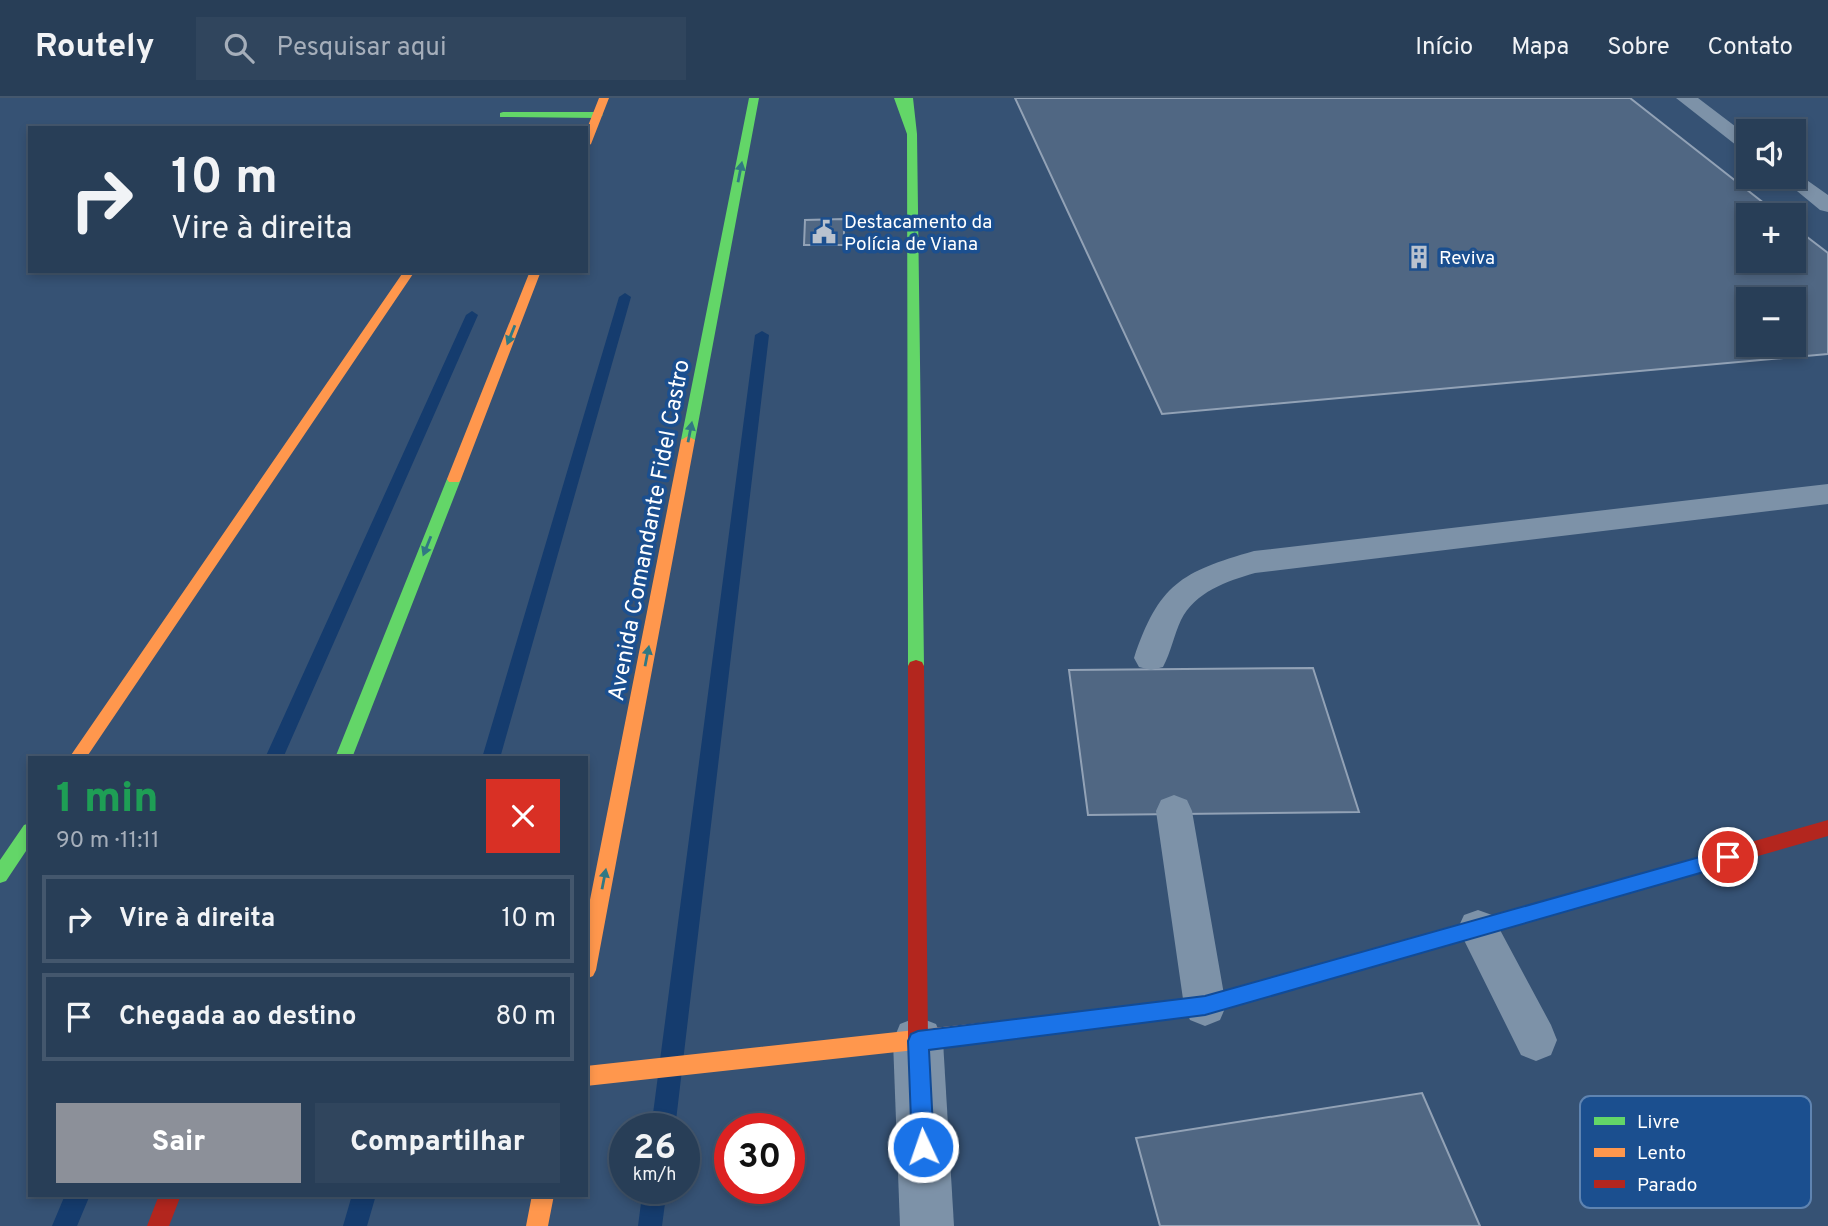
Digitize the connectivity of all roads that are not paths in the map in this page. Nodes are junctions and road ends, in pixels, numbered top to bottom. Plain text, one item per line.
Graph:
1 (512, 98) edge
2 (604, 98) edge
3 (774, 98) edge
4 (1686, 98) edge
5 (901, 100) edge
6 (753, 104) edge
7 (598, 115) junction
8 (500, 121) edge
9 (1736, 136) edge
10 (588, 139) edge
11 (1806, 188) edge
12 (1828, 205) edge
13 (409, 273) edge
14 (535, 273) edge
15 (1828, 494) edge
16 (1151, 657) dead end
17 (78, 756) edge
18 (344, 756) edge
19 (1174, 811) dead end
20 (1828, 828) edge
21 (28, 833) edge
22 (0, 875) edge
23 (1478, 928) junction
24 (588, 960) edge
25 (1205, 1006) junction
26 (1536, 1040) dead end
27 (918, 1041) junction
28 (588, 1076) edge
29 (169, 1197) edge
30 (543, 1197) edge
31 (158, 1226) edge
32 (537, 1226) edge
33 (927, 1226) edge

1 - 8 main road
2 - 7 main road
3 - 6 main road
4 - 9 lane
5 - 27 main road
24 -> 6 main road, Avenida Comandante Fidel Castro
7 - 8 main road
7 - 10 main road
11 - 12 lane
13 - 17 main road
14 -> 18 main road
15 - 16 lane
19 - 25 lane
20 - 23 main road
21 - 22 main road
23 - 25 main road
23 - 26 lane
25 - 27 main road
27 - 28 main road
27 - 33 street
29 - 31 main road
30 - 32 main road

